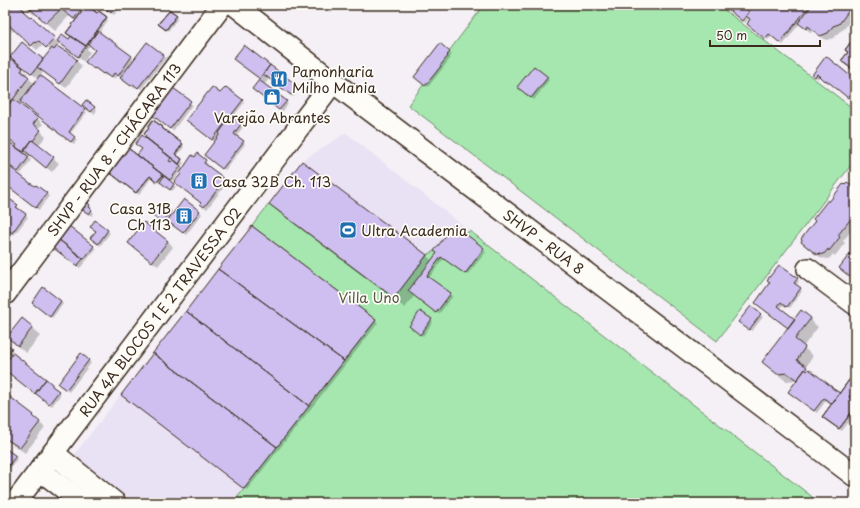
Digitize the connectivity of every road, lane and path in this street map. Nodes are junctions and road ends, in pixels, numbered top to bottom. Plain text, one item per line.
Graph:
1 (222, 5) edge
2 (235, 5) edge
3 (332, 82) junction
4 (808, 269) dead end
5 (5, 294) edge
6 (855, 304) edge
7 (53, 453) junction
8 (40, 470) junction
9 (855, 476) edge
10 (15, 503) edge
11 (83, 503) edge
12 (114, 503) edge

1 - 5 street, SHVP - RUA 8 - CHÁCARA 113
2 - 3 street, SHVP - RUA 8
3 - 7 street, RUA 4A BLOCOS 1 E 2 TRAVESSA 02
3 - 9 street, SHVP - RUA 8
4 - 6 street
7 - 8 street, RUA 4A BLOCOS 1 E 2 TRAVESSA 02
7 - 12 street
8 - 10 street, RUA 4A BLOCOS 1 E 2 TRAVESSA 02
8 - 11 street

